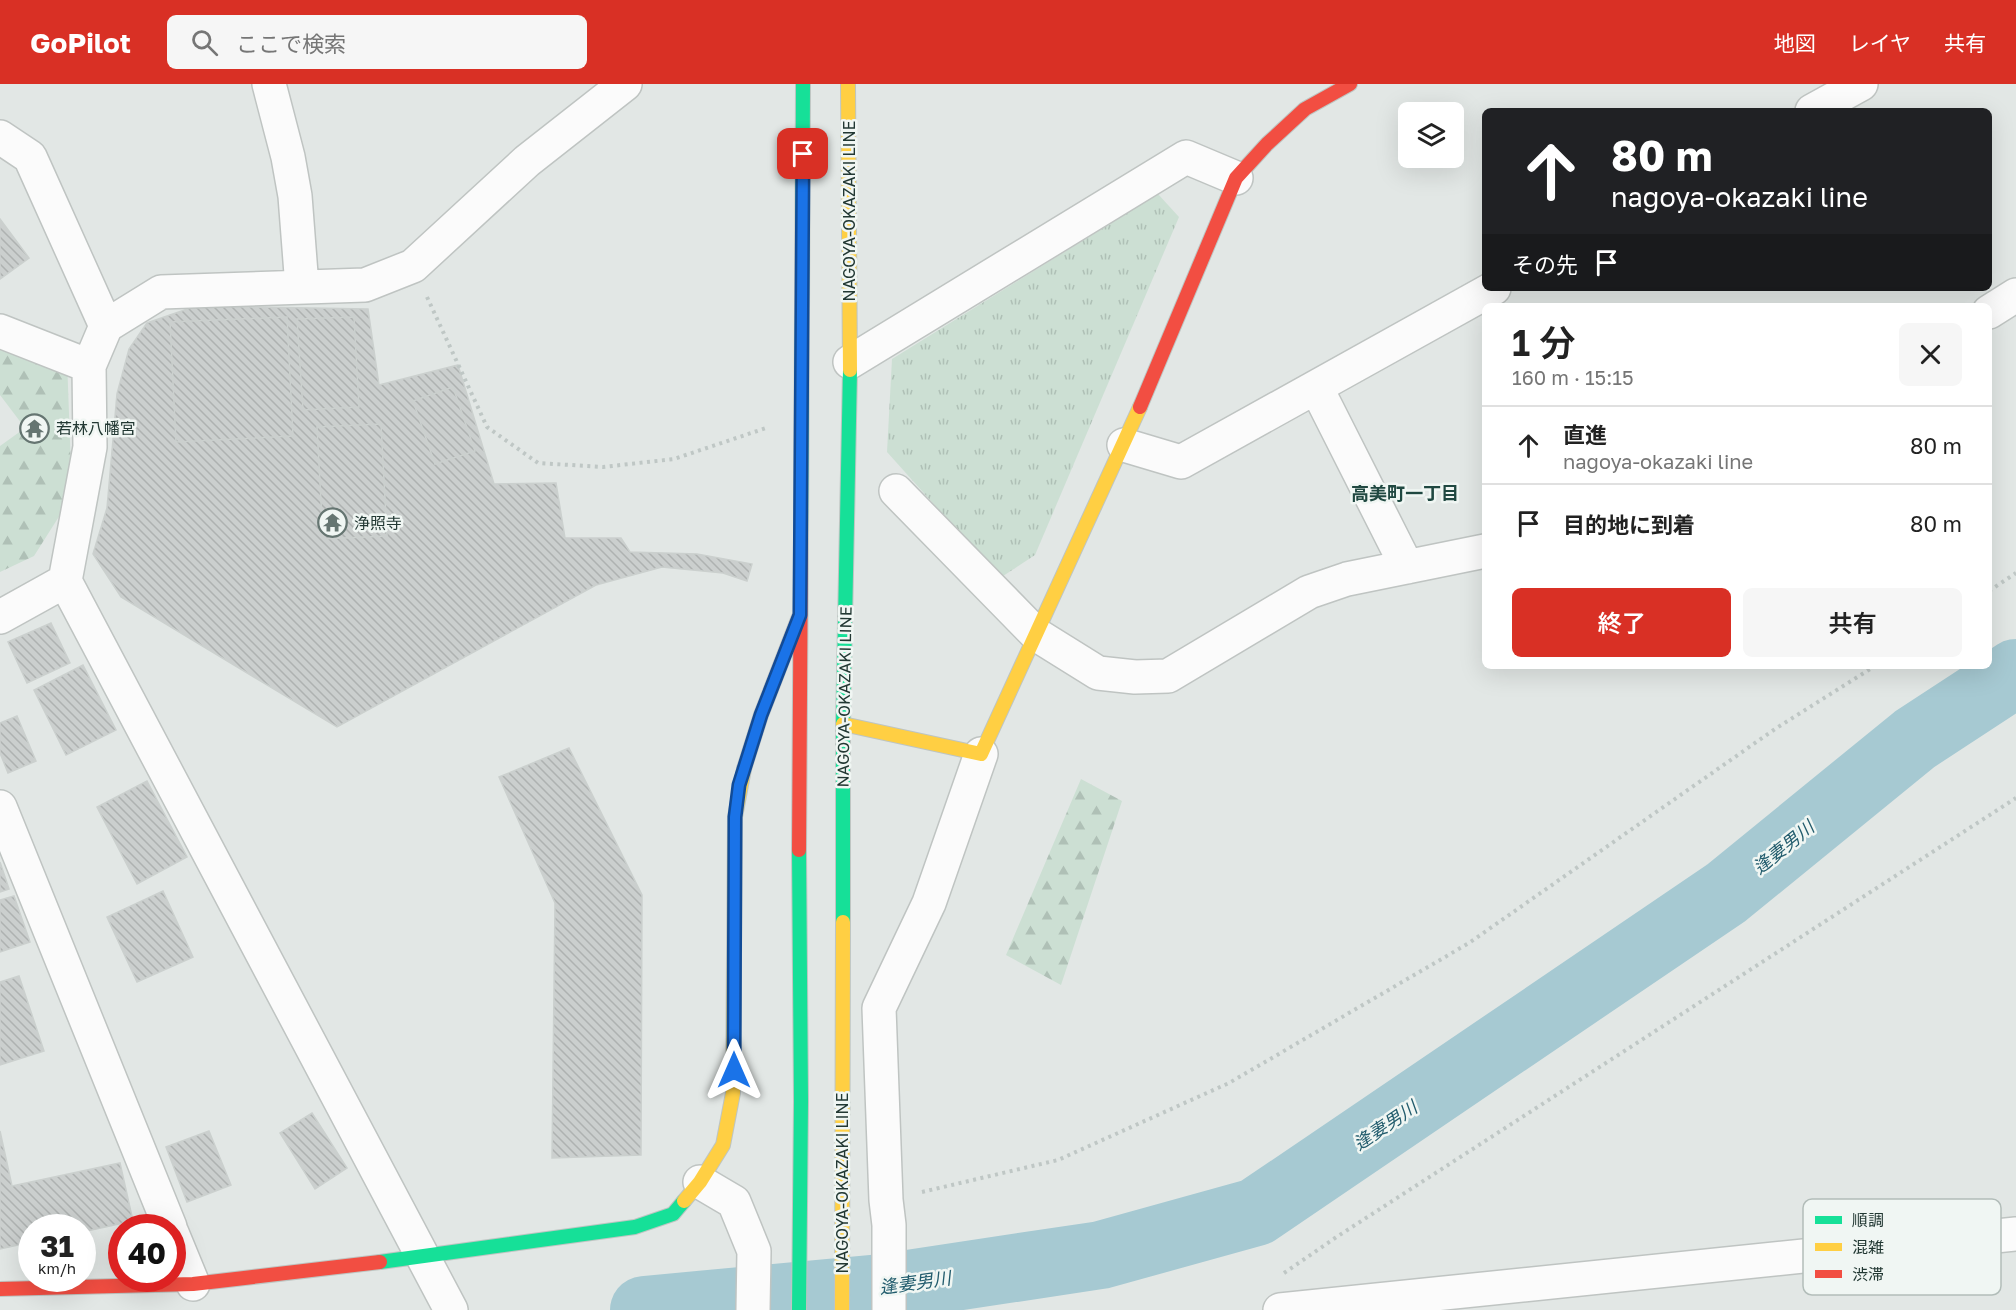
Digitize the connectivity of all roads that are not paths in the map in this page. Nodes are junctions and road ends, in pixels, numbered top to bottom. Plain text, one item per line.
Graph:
1 (269, 84) edge
2 (803, 84) edge
3 (848, 84) edge
4 (1350, 84) edge
5 (1861, 84) edge
6 (621, 85) edge
7 (1817, 108) edge
8 (0, 137) edge
9 (1236, 178) junction
10 (302, 287) junction
11 (1491, 291) edge
12 (2016, 295) edge
13 (1992, 310) edge
14 (106, 326) junction
15 (0, 331) edge
16 (850, 362) junction
17 (89, 366) junction
18 (1316, 387) junction
19 (1124, 445) junction
20 (896, 491) dead end
21 (1482, 553) edge
22 (1407, 567) junction
23 (65, 581) junction
24 (800, 615) junction
25 (0, 617) edge
26 (1037, 635) junction
27 (843, 724) junction
28 (981, 754) junction
29 (0, 807) edge
30 (700, 1182) junction
31 (165, 1214) edge
32 (2016, 1234) edge
33 (2001, 1235) edge
34 (1803, 1252) edge
35 (423, 1257) junction
36 (186, 1267) edge
37 (193, 1284) junction
38 (0, 1288) edge
39 (1278, 1295) edge
40 (451, 1310) edge
41 (753, 1310) edge
42 (799, 1310) edge
43 (842, 1310) edge
44 (889, 1310) edge

1 - 10 street
2 - 24 main road
3 - 16 main road, NAGOYA-OKAZAKI LINE
4 - 9 main road
5 - 7 street
6 - 10 street
8 - 14 street
9 - 16 street
9 - 19 main road
10 - 14 street
11 - 18 street
12 - 13 street
14 - 17 street
15 - 17 street
16 - 27 main road, NAGOYA-OKAZAKI LINE
17 - 23 street
18 - 19 street
18 - 22 street
19 - 26 main road
20 - 26 street
21 - 22 street
22 - 26 street
23 - 25 street
23 - 35 street
24 - 30 main road
24 - 42 main road
26 - 28 main road
27 - 28 main road
27 - 43 main road, NAGOYA-OKAZAKI LINE
28 - 44 street
29 - 31 street
30 - 35 main road
30 - 41 street
32 - 33 street
34 - 39 street
35 - 37 main road
35 - 40 street
36 - 37 street
37 - 38 main road

